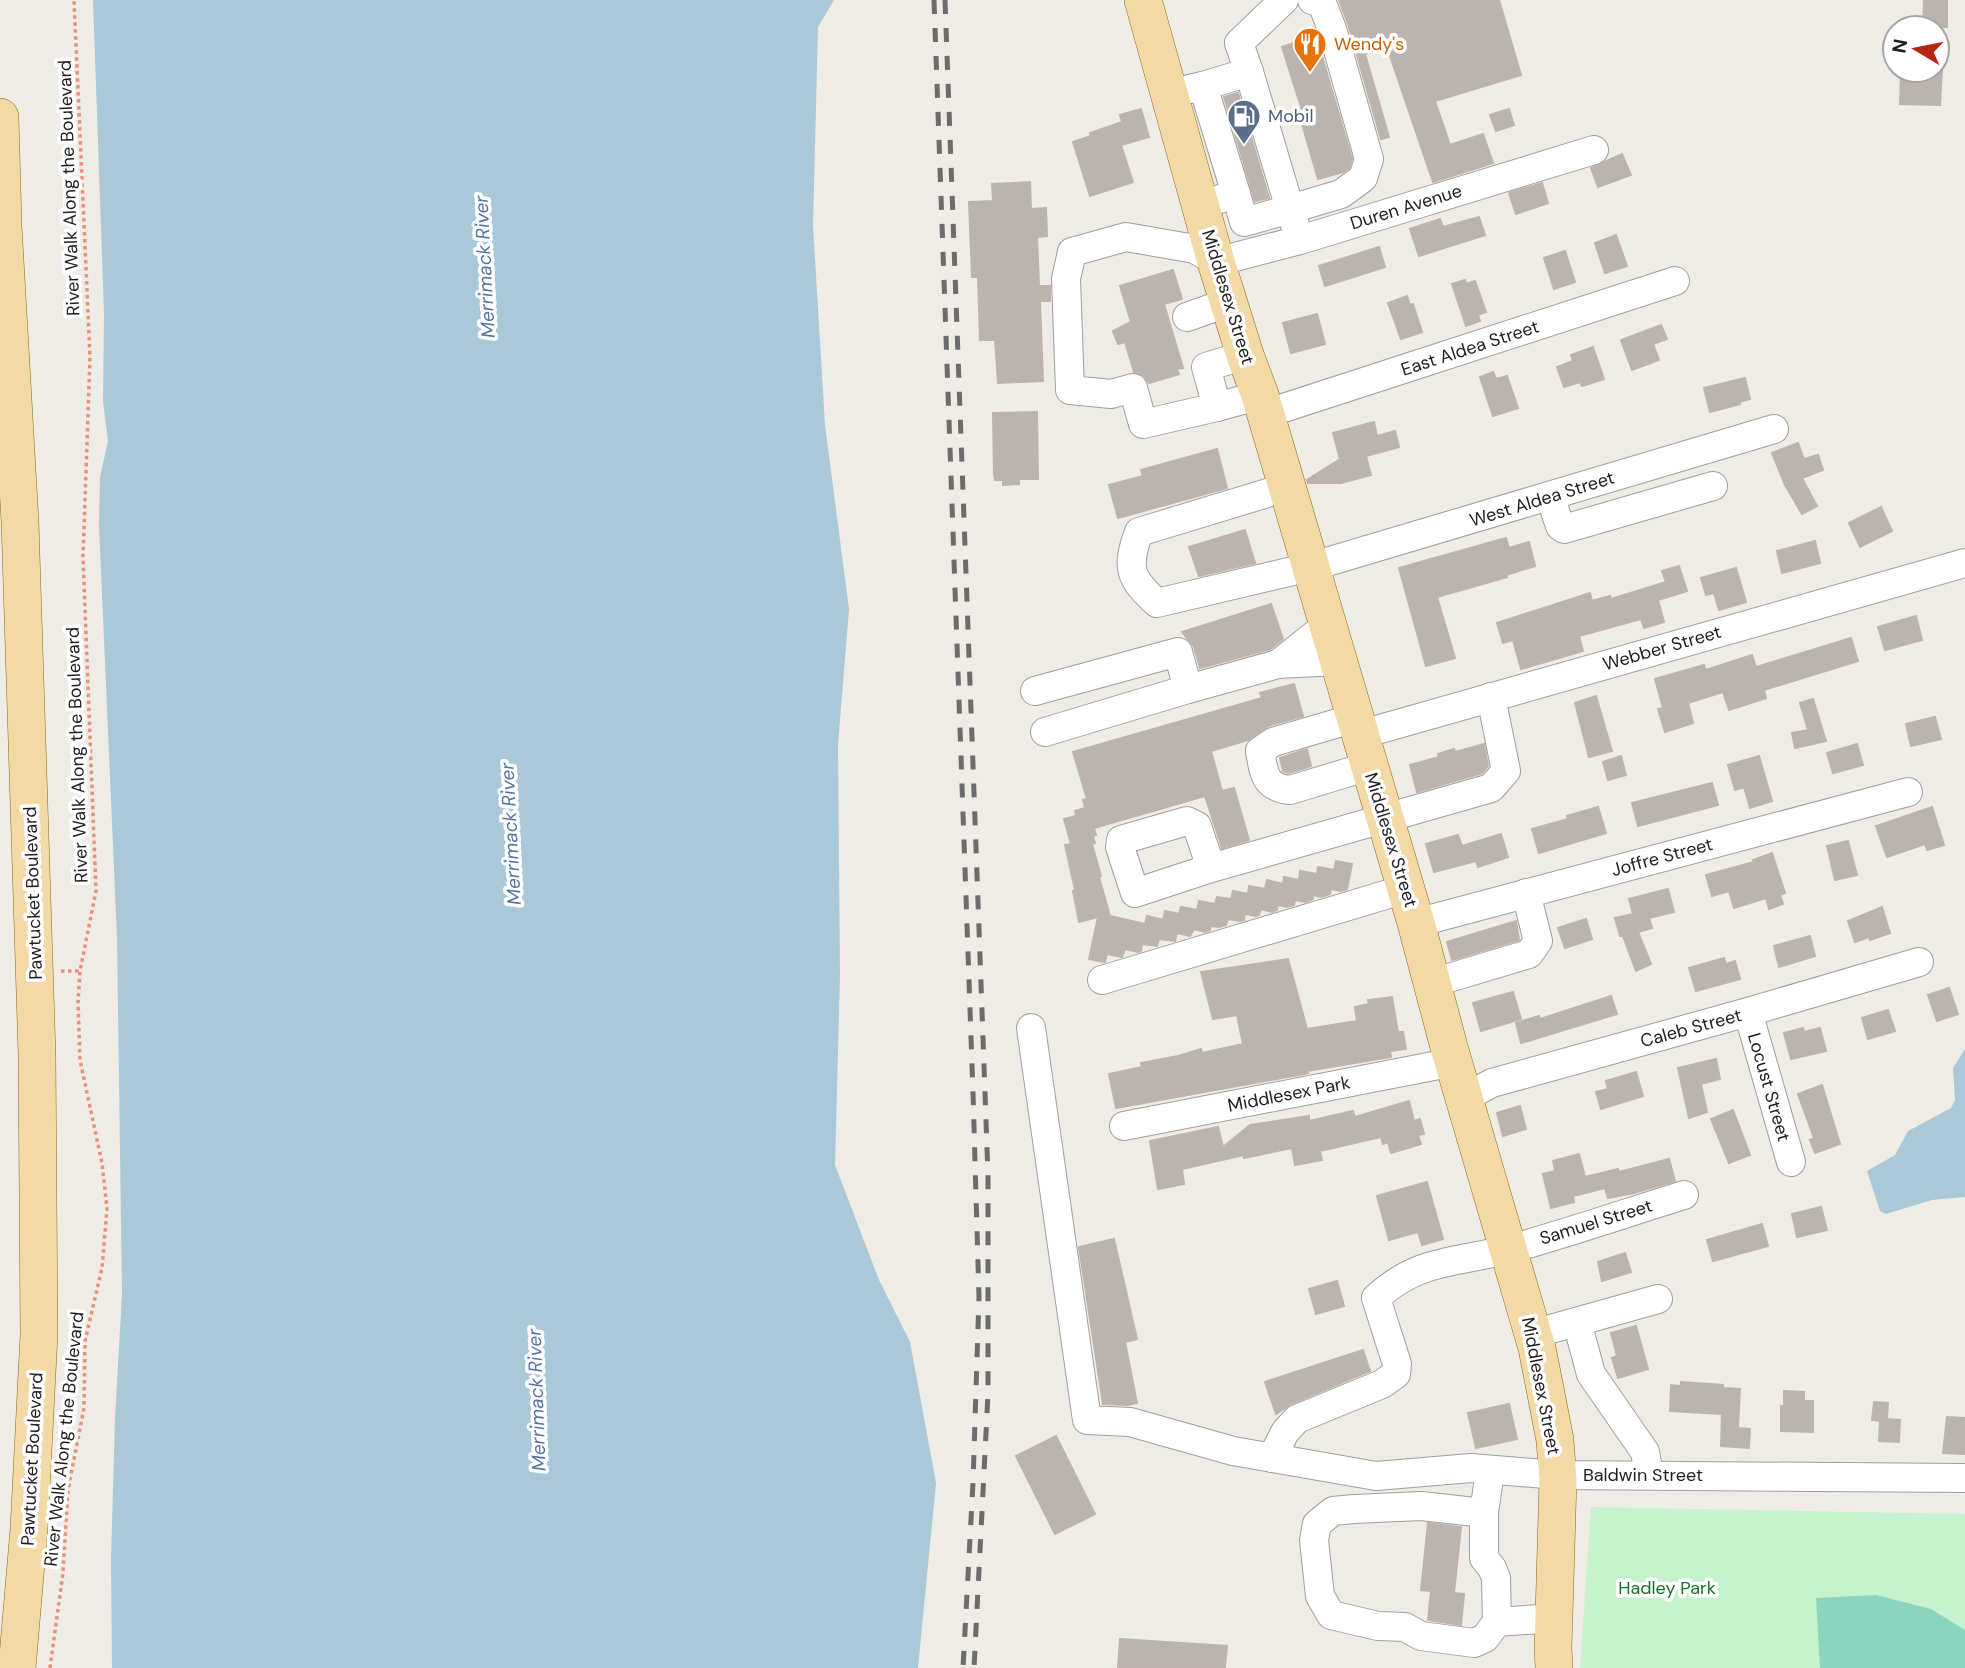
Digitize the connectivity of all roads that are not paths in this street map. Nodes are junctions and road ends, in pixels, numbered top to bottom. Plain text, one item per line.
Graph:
1 (1284, 0) edge
2 (1312, 0) edge
3 (1147, 8) edge
4 (1249, 72) junction
5 (1203, 86) junction
6 (1168, 94) junction
7 (0, 117) edge
8 (1594, 150) dead end
9 (1236, 194) junction
10 (1200, 204) junction
11 (1290, 209) junction
12 (1300, 240) junction
13 (1216, 262) junction
14 (1675, 281) dead end
15 (1229, 302) junction
16 (1187, 317) dead end
17 (1244, 355) junction
18 (1263, 405) junction
19 (1217, 407) junction
20 (1774, 429) dead end
21 (1713, 486) dead end
22 (1287, 487) junction
23 (1550, 496) junction
24 (1965, 563) edge
25 (1310, 567) junction
26 (1328, 625) junction
27 (1338, 661) junction
28 (1278, 664) junction
29 (1188, 689) junction
30 (1035, 691) dead end
31 (1491, 697) junction
32 (1045, 732) dead end
33 (1361, 739) junction
34 (1908, 792) dead end
35 (1384, 818) junction
36 (1211, 868) dead end
37 (1526, 893) junction
38 (1410, 906) junction
39 (1919, 962) dead end
40 (1102, 980) dead end
41 (1432, 983) junction
42 (1748, 1012) junction
43 (1031, 1028) dead end
44 (1454, 1062) junction
45 (1464, 1098) junction
46 (1124, 1125) dead end
47 (1791, 1162) dead end
48 (1684, 1195) dead end
49 (1508, 1249) junction
50 (1658, 1299) dead end
51 (1577, 1322) junction
52 (1533, 1334) junction
53 (1276, 1459) junction
54 (1490, 1471) junction
55 (1558, 1475) junction
56 (1649, 1475) junction
57 (1965, 1478) edge
58 (1484, 1513) junction
59 (1554, 1618) junction
60 (1497, 1622) junction
61 (17, 1668) edge
62 (1555, 1668) edge

1 - 4 street
2 - 11 street
3 - 6 main road, Middlesex Street
4 - 5 street
4 - 11 street
5 - 6 street
5 - 9 street
6 - 10 main road, Middlesex Street
7 - 61 main road, Pawtucket Boulevard
8 - 12 street, Duren Avenue
9 - 10 street
9 - 11 street
10 - 13 main road, Middlesex Street
11 - 12 street
12 - 13 street, Duren Avenue
13 - 15 main road, Middlesex Street
13 - 19 street, East Aldea Street
14 - 18 street, East Aldea Street
15 - 16 street
15 - 17 main road, Middlesex Street
17 - 18 main road, Middlesex Street
17 - 19 street
18 - 19 street, East Aldea Street
18 - 22 main road, Middlesex Street
20 - 23 street, West Aldea Street
21 - 23 street
22 - 25 main road, Middlesex Street
22 - 25 street, West Aldea Street
23 - 25 street, West Aldea Street
24 - 31 street, Webber Street
25 - 26 main road, Middlesex Street
26 - 27 main road, Middlesex Street
26 - 28 street
27 - 28 street
27 - 33 main road, Middlesex Street
28 - 29 street
29 - 30 street
29 - 32 street
31 - 33 street, Webber Street
31 - 35 street
33 - 35 main road, Middlesex Street
34 - 37 street, Joffre Street
35 - 36 street
35 - 38 main road, Middlesex Street
37 - 38 street, Joffre Street
37 - 41 street
38 - 40 street, Joffre Street
38 - 41 main road, Middlesex Street
39 - 42 street, Caleb Street
41 - 44 main road, Middlesex Street
42 - 45 street, Caleb Street
42 - 47 street, Locust Street
43 - 53 street, Baldwin Street
44 - 45 main road, Middlesex Street
44 - 46 street, Middlesex Park
45 - 49 main road, Middlesex Street
48 - 49 street, Samuel Street
49 - 52 main road, Middlesex Street
49 - 53 street, Samuel Street
50 - 51 street
51 - 52 street
51 - 56 street
52 - 55 main road, Middlesex Street
53 - 54 street, Baldwin Street
54 - 55 street, Baldwin Street
54 - 58 street
55 - 56 street, Baldwin Street
55 - 59 main road, Middlesex Street
56 - 57 street, Baldwin Street
58 - 60 street
58 - 60 street
59 - 60 street
59 - 62 main road, Middlesex Street

